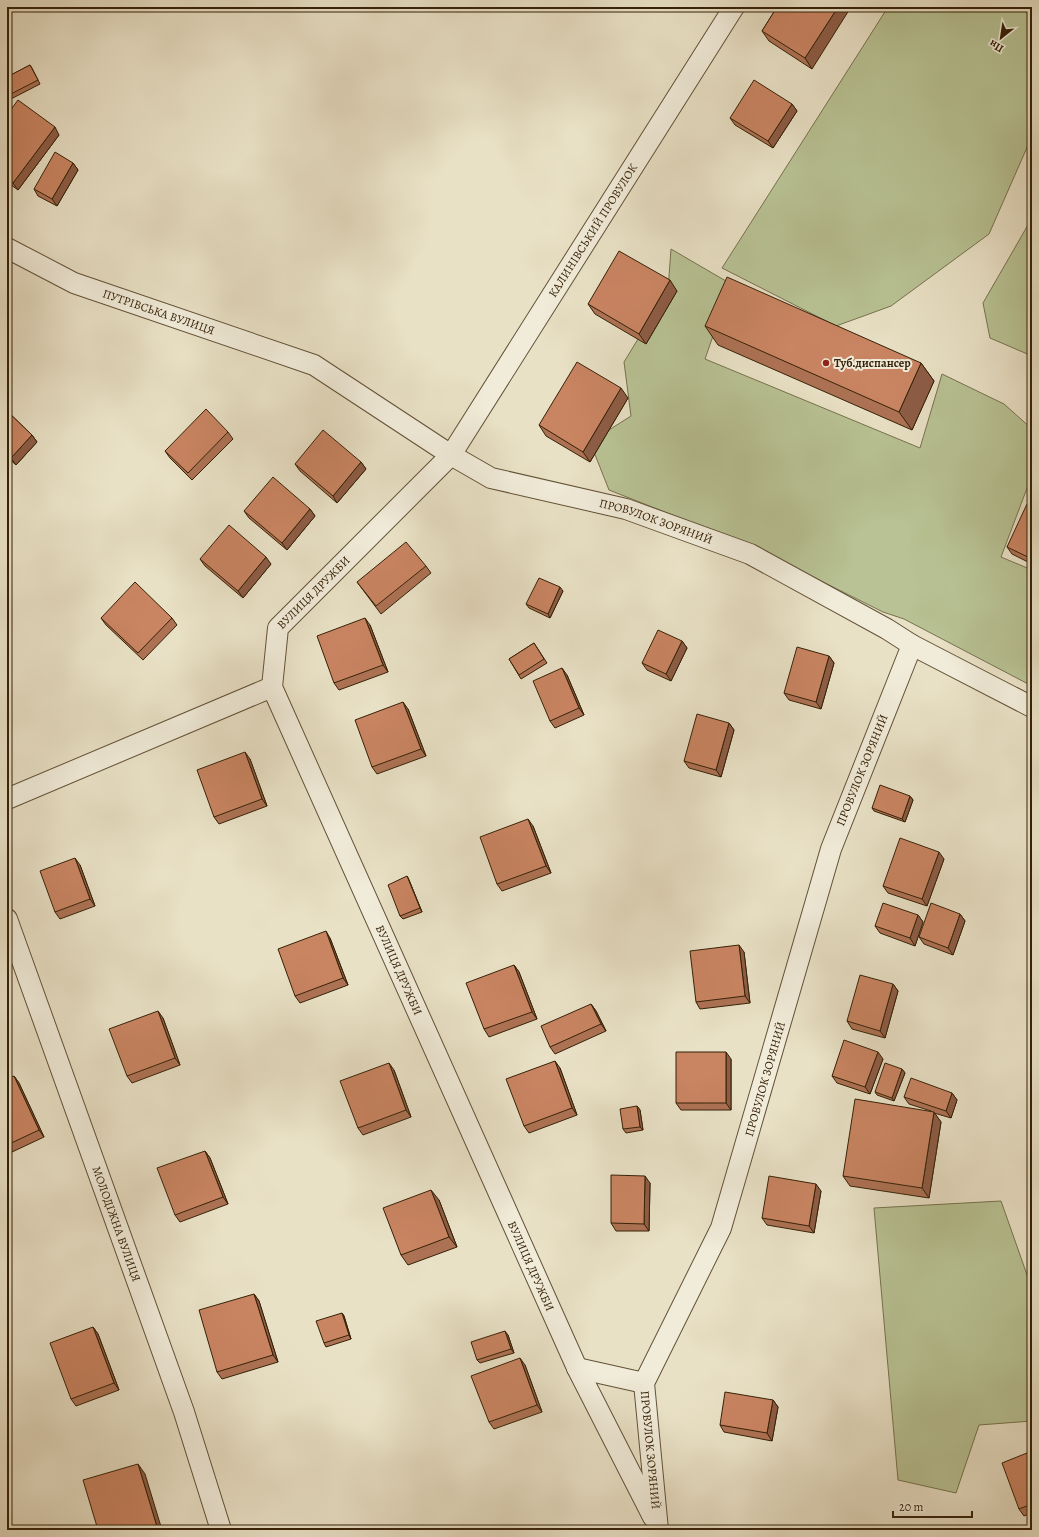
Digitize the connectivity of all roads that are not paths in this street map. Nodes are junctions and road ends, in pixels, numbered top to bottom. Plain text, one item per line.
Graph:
1 (734, 7) edge
2 (7, 248) edge
3 (314, 365) joint
4 (451, 455) junction
5 (912, 645) junction
6 (272, 687) junction
7 (1032, 707) edge
8 (7, 799) edge
9 (7, 919) edge
10 (577, 1368) junction
11 (644, 1383) junction
12 (659, 1529) edge
13 (220, 1530) edge

1 - 4 street, КАЛИНІВСЬКИЙ ПРОВУЛОК
2 - 3 street, ПУТРІВСЬКА ВУЛИЦЯ
3 - 4 street, ПРОВУЛОК ЗОРЯНИЙ
4 - 5 street, ПРОВУЛОК ЗОРЯНИЙ
4 - 6 street, ВУЛИЦЯ ДРУЖБИ
5 - 7 street
5 - 11 street, ПРОВУЛОК ЗОРЯНИЙ
6 - 8 street
6 - 10 street, ВУЛИЦЯ ДРУЖБИ
9 - 13 street, МОЛОДІЖНА ВУЛИЦЯ
10 - 11 street
10 - 12 street, ВУЛИЦЯ ДРУЖБИ
11 - 12 street, ПРОВУЛОК ЗОРЯНИЙ

